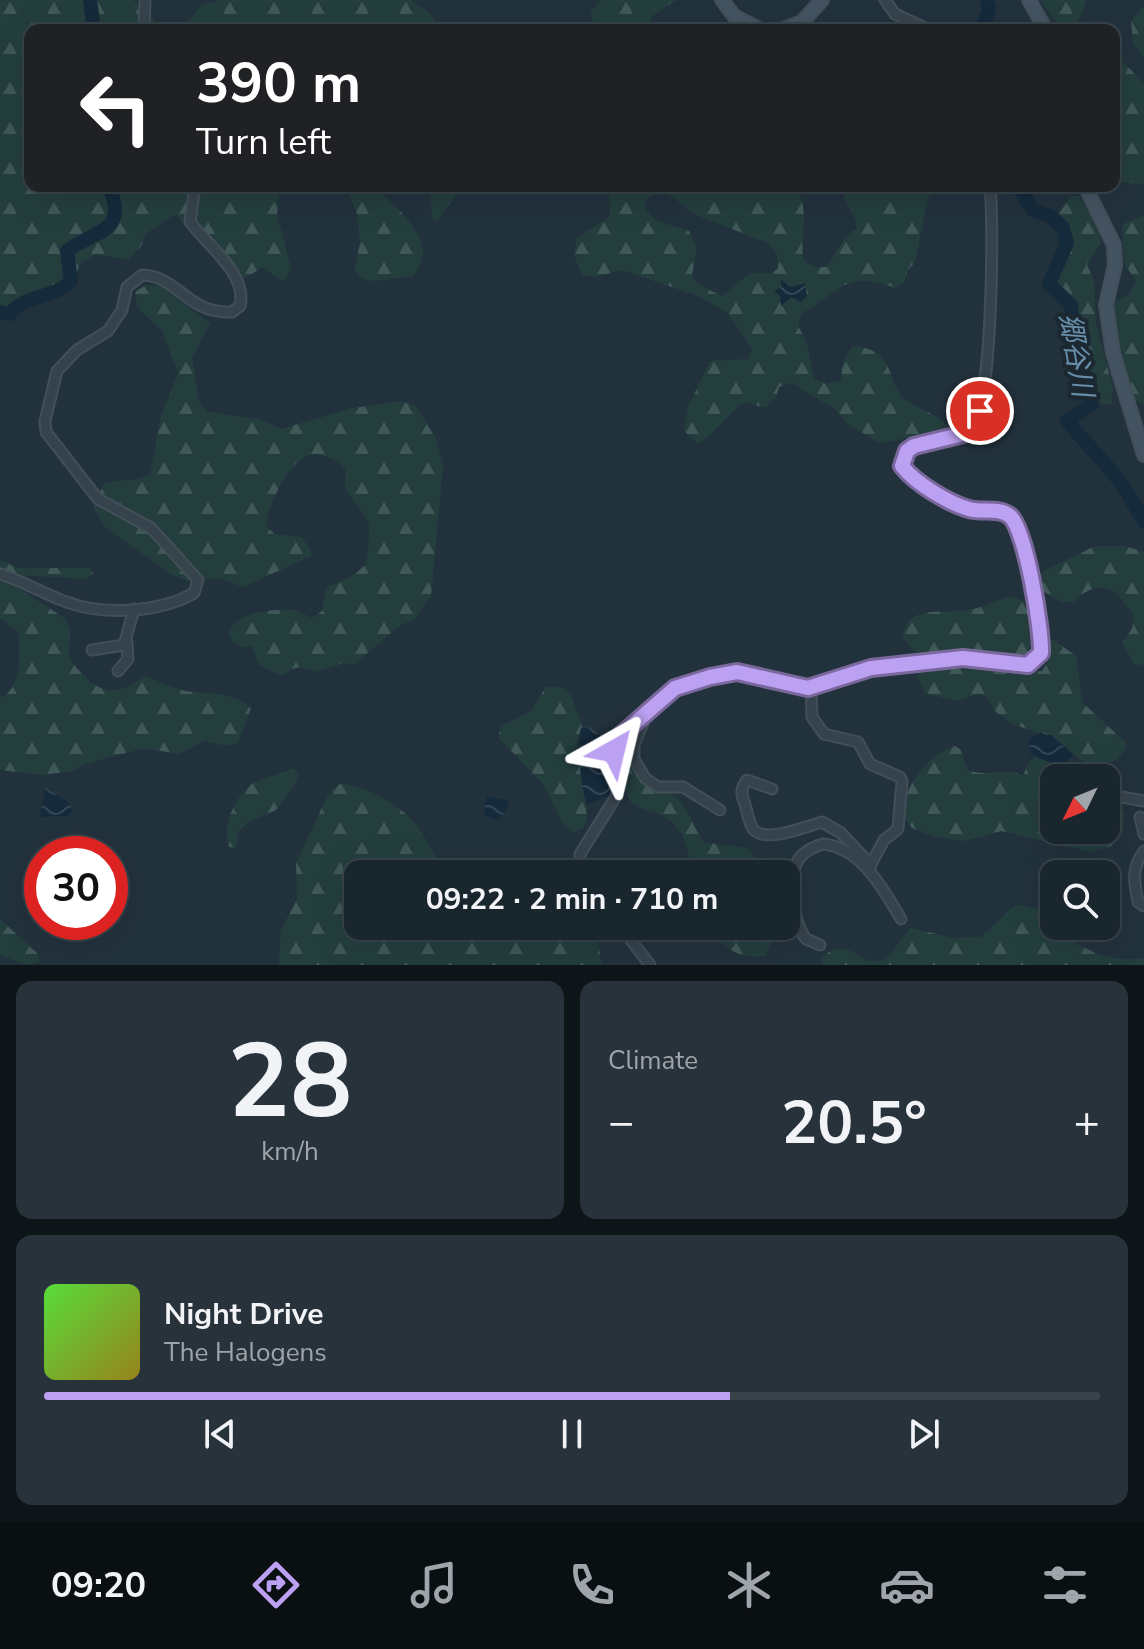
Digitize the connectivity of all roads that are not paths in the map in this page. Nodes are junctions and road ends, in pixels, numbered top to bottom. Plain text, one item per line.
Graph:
1 (145, 0) edge
2 (722, 0) edge
3 (822, 0) edge
4 (885, 0) edge
5 (1029, 0) edge
6 (144, 24) edge
7 (749, 24) edge
8 (797, 24) edge
9 (916, 24) edge
10 (1043, 24) edge
11 (194, 192) edge
12 (990, 192) edge
13 (1088, 192) edge
14 (1144, 455) edge
15 (0, 574) edge
16 (134, 609) junction
17 (127, 642) junction
18 (92, 650) dead end
19 (118, 671) dead end
20 (811, 687) junction
21 (642, 716) junction
22 (772, 789) dead end
23 (1120, 797) edge
24 (1144, 801) edge
25 (720, 810) dead end
26 (1140, 817) dead end
27 (1144, 834) edge
28 (1144, 851) edge
29 (580, 860) edge
30 (870, 866) junction
31 (1144, 906) edge
32 (901, 919) dead end
33 (631, 940) edge
34 (820, 945) dead end
35 (650, 965) edge

1 - 6 street
2 - 7 main road
3 - 8 main road
4 - 9 street
5 - 10 main road
11 - 16 street
12 - 20 street
13 - 14 main road
15 - 16 street
16 - 17 street
17 - 18 street
17 - 19 street
20 - 21 street
20 - 30 street
21 - 25 street
21 - 29 street
22 - 30 street
23 - 24 street
26 - 27 street
28 - 31 street
30 - 32 street
30 - 34 street
33 - 35 street

